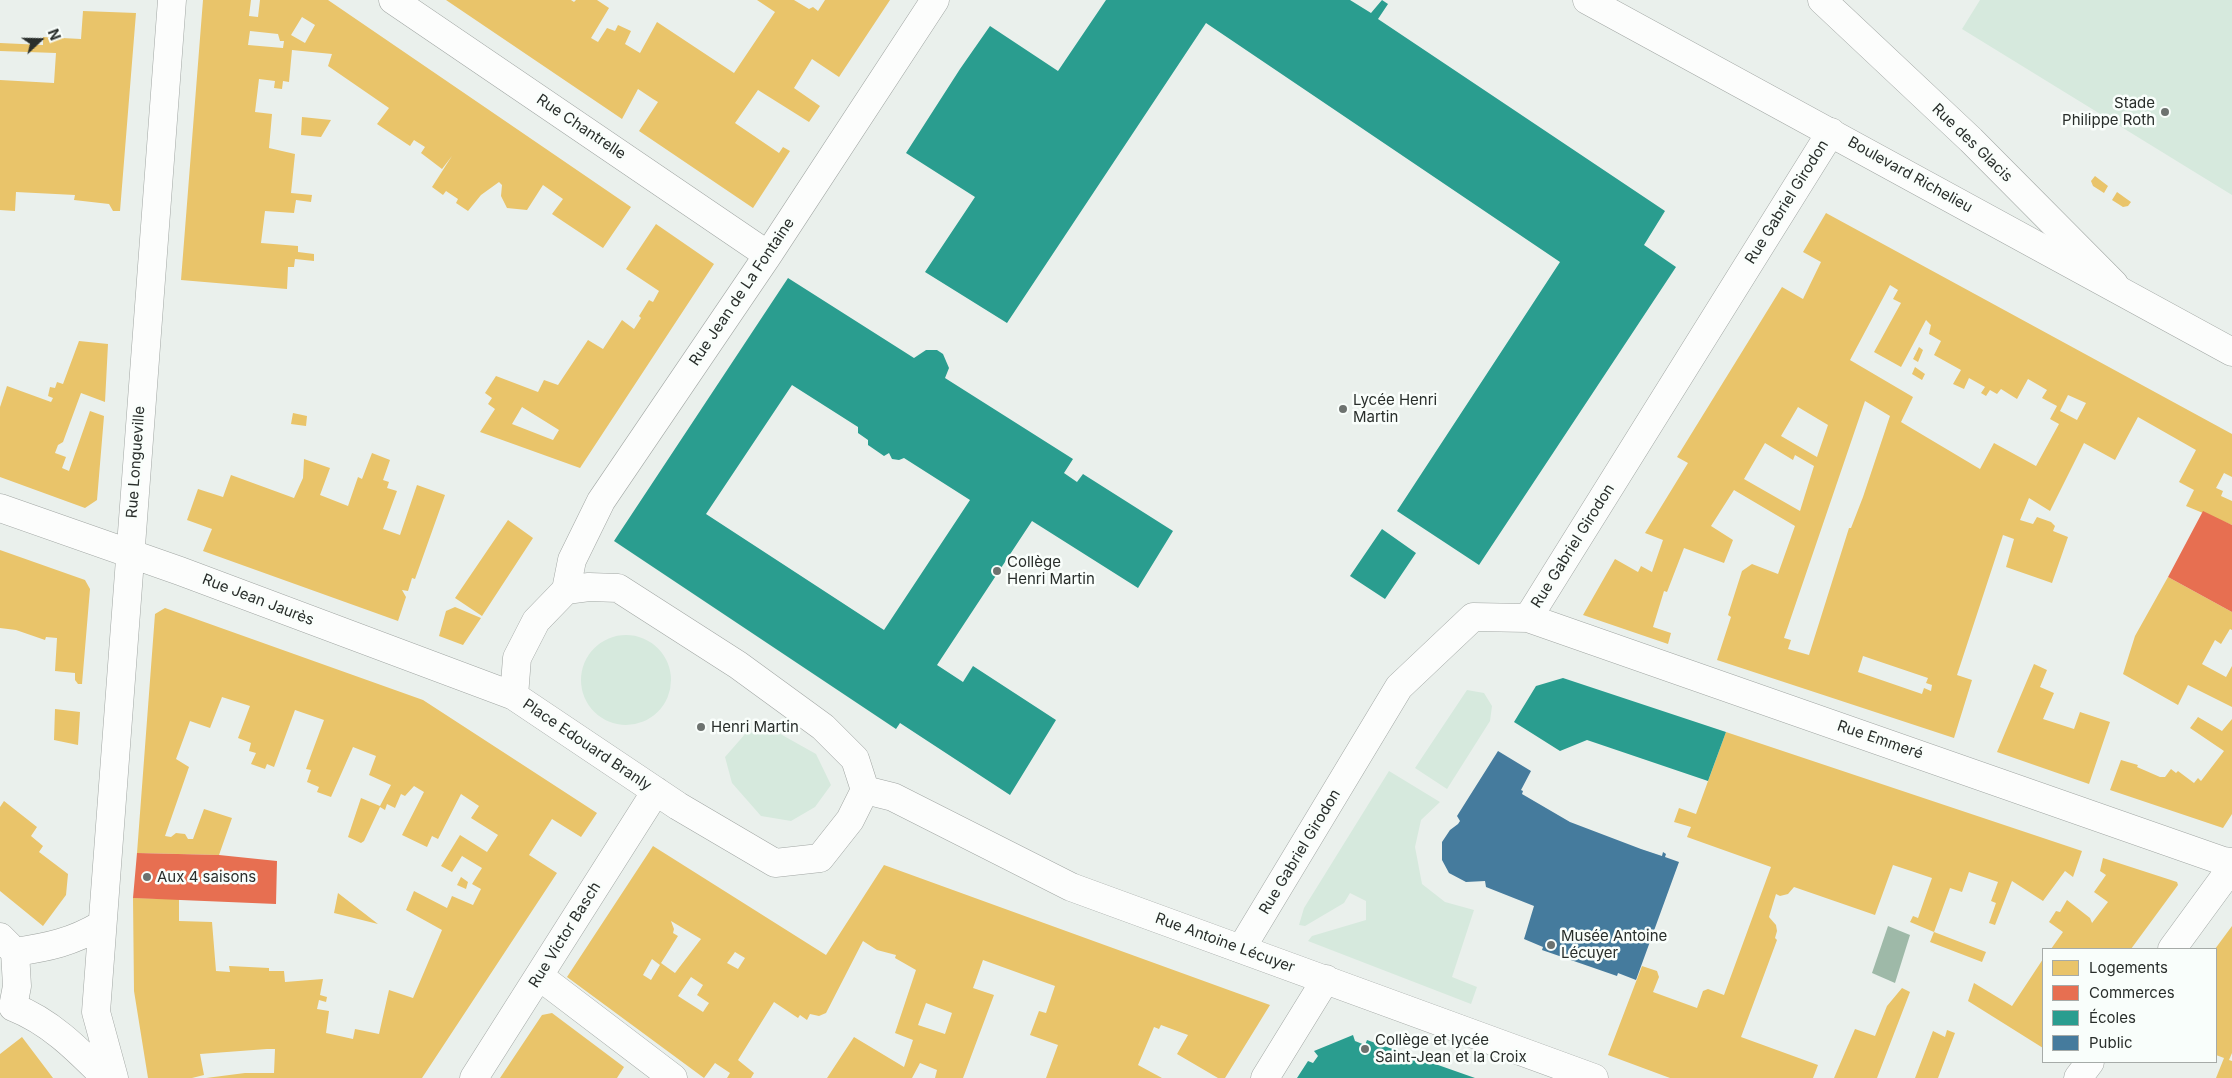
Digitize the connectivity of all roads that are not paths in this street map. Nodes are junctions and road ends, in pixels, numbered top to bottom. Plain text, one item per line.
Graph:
1 (172, 0) edge
2 (393, 0) edge
3 (935, 0) edge
4 (1587, 0) edge
5 (1822, 0) edge
6 (1831, 132) junction
7 (768, 255) junction
8 (2118, 289) junction
9 (2232, 352) edge
10 (0, 508) edge
11 (129, 554) junction
12 (566, 590) junction
13 (1528, 618) junction
14 (514, 696) junction
15 (865, 790) junction
16 (656, 791) junction
17 (2232, 862) edge
18 (2232, 867) edge
19 (101, 925) junction
20 (8, 945) edge
21 (2173, 948) edge
22 (1241, 949) junction
23 (539, 976) junction
24 (1326, 979) junction
25 (7, 1012) edge
26 (2089, 1063) edge
27 (106, 1078) edge
28 (114, 1078) edge
29 (474, 1078) edge
30 (673, 1078) edge
31 (1265, 1078) edge
32 (1594, 1078) edge
33 (2078, 1078) edge

1 - 11 street, Rue Longueville
2 - 7 street, Rue Chantrelle
3 - 7 street, Rue Jean de La Fontaine
4 - 6 street, Boulevard Richelieu
5 - 8 street, Rue des Glacis
6 - 8 street, Boulevard Richelieu
6 - 13 street, Rue Gabriel Girodon
7 - 12 street, Rue Jean de La Fontaine
8 - 9 street, Boulevard Richelieu
10 - 11 street, Rue Jean Jaurès
11 - 14 street, Rue Jean Jaurès
11 - 19 street, Rue Longueville
12 - 14 street, Place Edouard Branly
12 - 15 street
13 - 17 street, Rue Emmeré
13 - 22 street, Rue Gabriel Girodon
14 - 16 street, Place Edouard Branly
15 - 16 street, Place Edouard Branly
15 - 22 street, Rue Antoine Lécuyer
16 - 23 street, Rue Victor Basch
18 - 21 street
19 - 20 street
19 - 28 street, Rue Longueville
20 - 25 street
22 - 24 street, Rue Antoine Lécuyer
23 - 29 street, Rue Victor Basch
23 - 30 street
24 - 31 street
24 - 32 street, Rue Antoine Lécuyer
25 - 27 street
26 - 33 street

